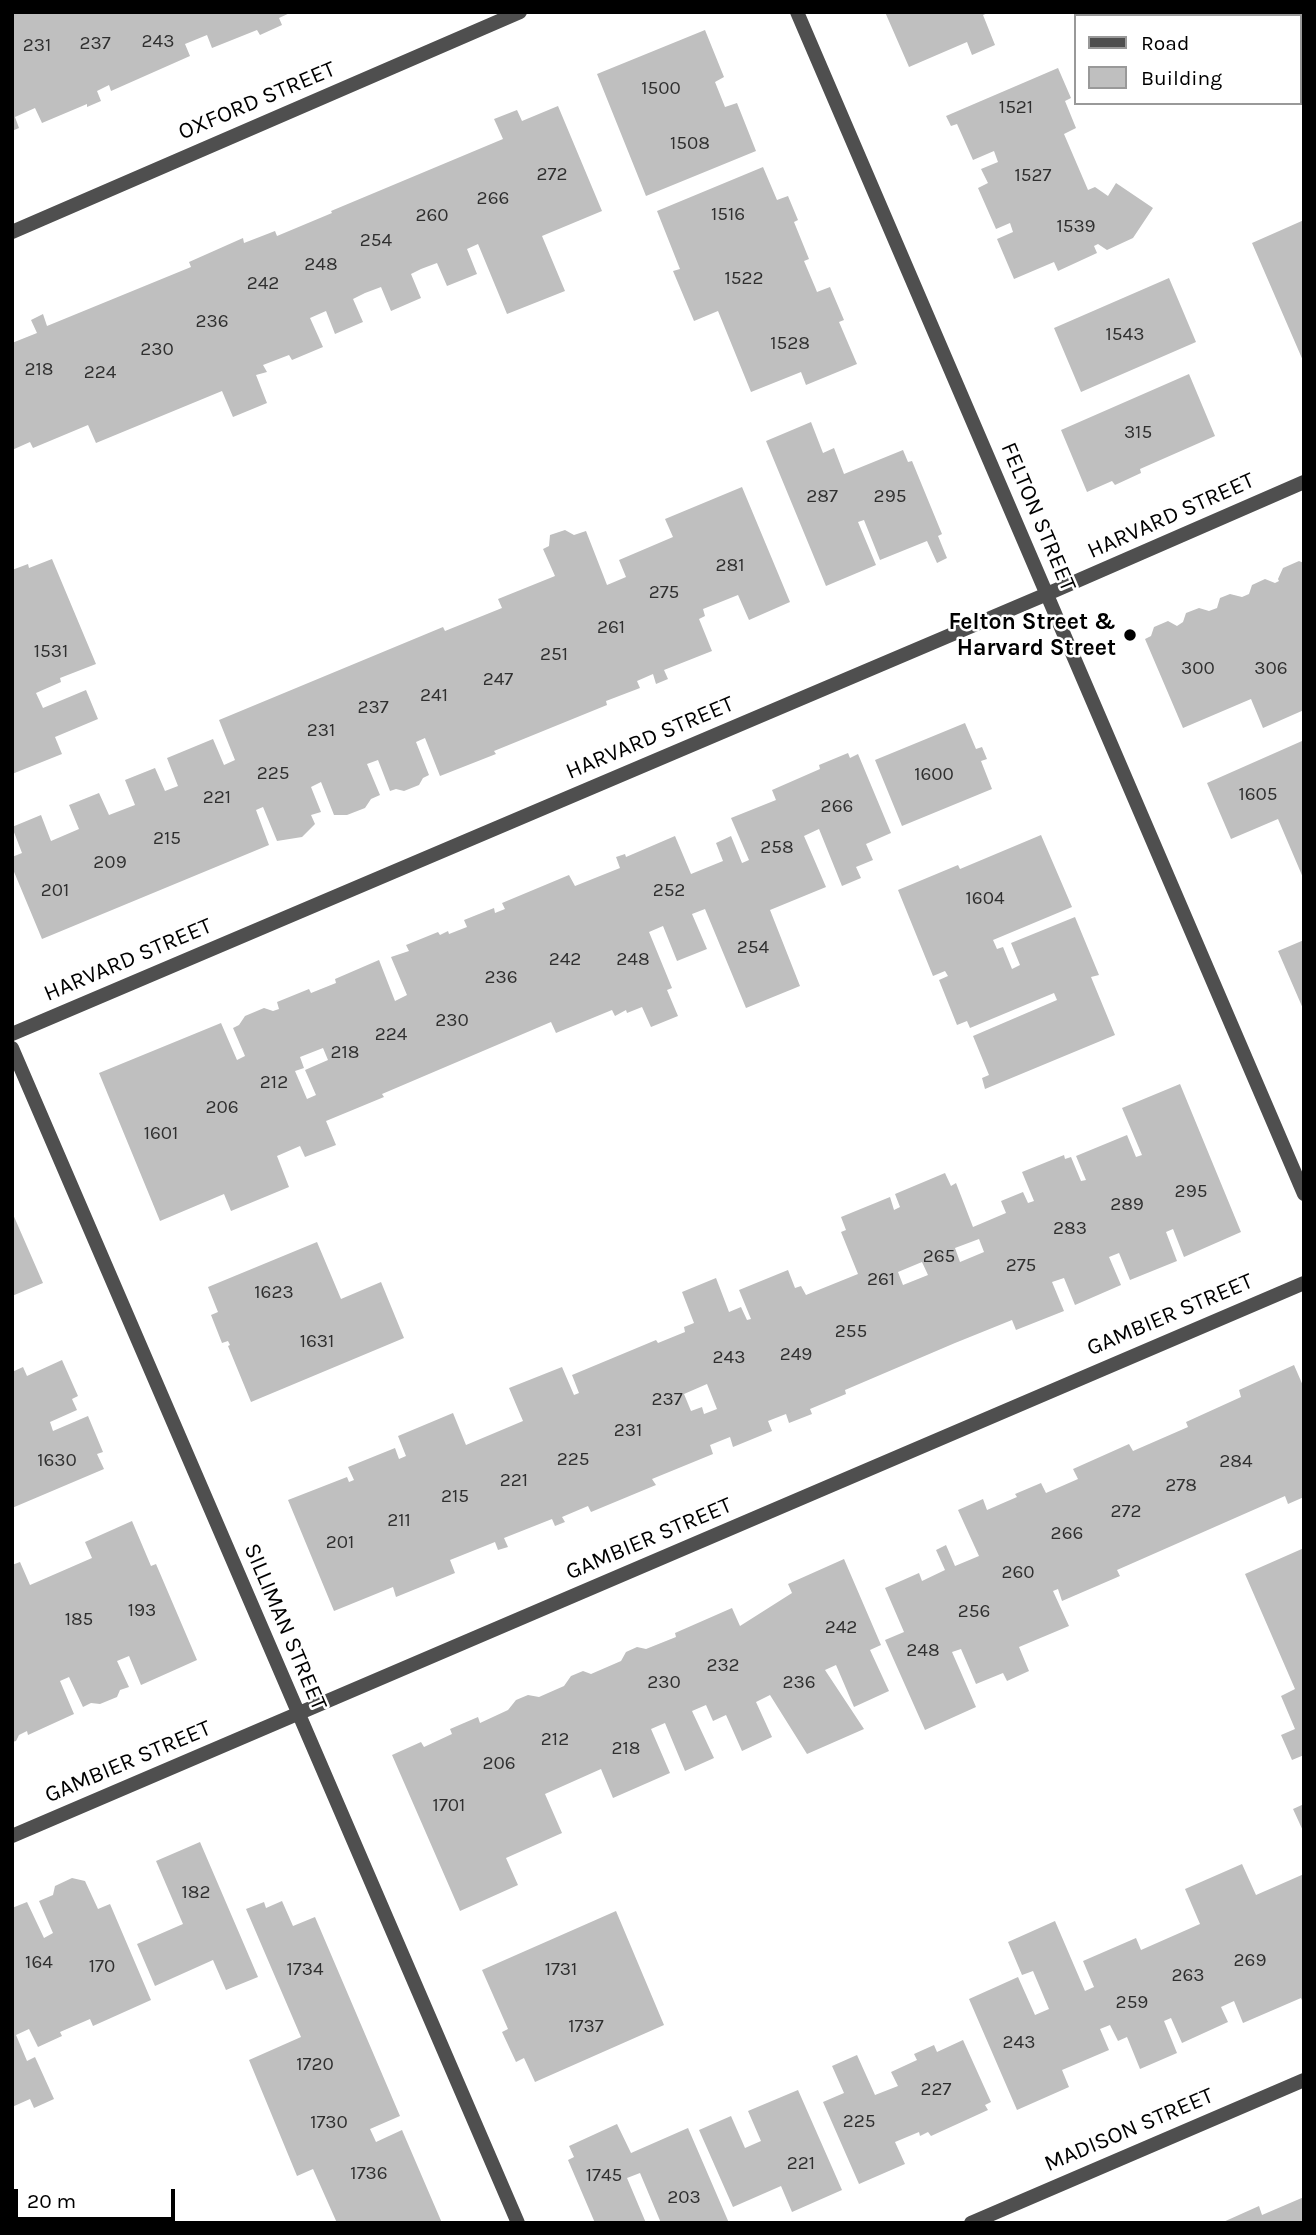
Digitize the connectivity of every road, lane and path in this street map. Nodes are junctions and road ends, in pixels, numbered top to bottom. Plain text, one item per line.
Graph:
1 (520, 12) edge
2 (797, 12) edge
3 (12, 232) edge
4 (1304, 482) edge
5 (1047, 594) junction
6 (12, 1034) edge
7 (12, 1048) edge
8 (1304, 1194) edge
9 (1304, 1283) edge
10 (298, 1715) junction
11 (12, 1836) edge
12 (1304, 2080) edge
13 (518, 2223) edge
14 (971, 2223) edge

1 - 3 street, OXFORD STREET
2 - 5 street, FELTON STREET
4 - 5 street, HARVARD STREET
5 - 6 street, HARVARD STREET
5 - 8 street, FELTON STREET
7 - 10 street, SILLIMAN STREET
9 - 10 street, GAMBIER STREET
10 - 11 street, GAMBIER STREET
10 - 13 street, SILLIMAN STREET
12 - 14 street, MADISON STREET

